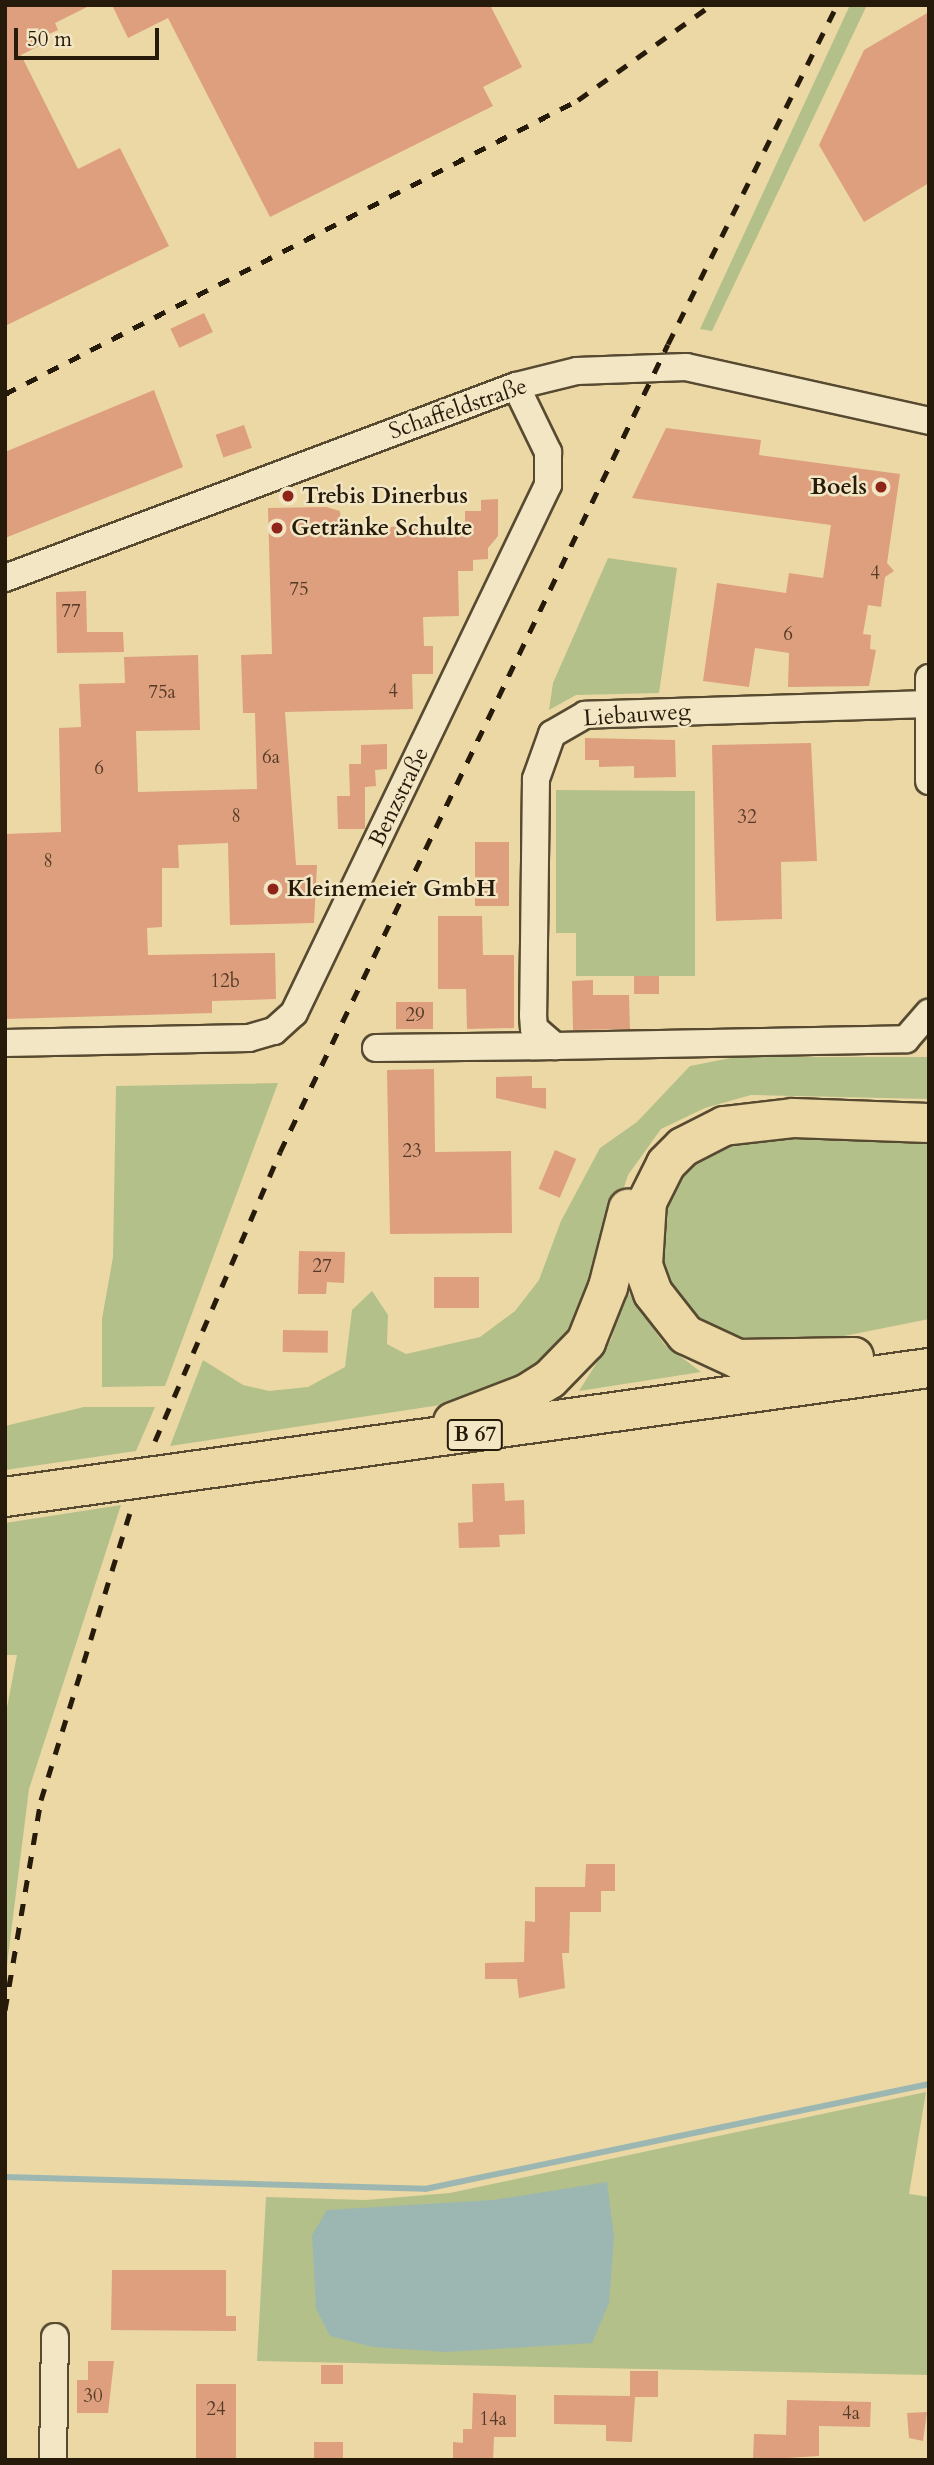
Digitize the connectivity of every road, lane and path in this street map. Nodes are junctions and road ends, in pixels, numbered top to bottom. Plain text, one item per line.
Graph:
1 (516, 386) junction
2 (929, 421) edge
3 (5, 578) edge
4 (928, 695) edge
5 (929, 781) edge
6 (929, 1013) edge
7 (917, 1039) edge
8 (5, 1043) edge
9 (555, 1046) junction
10 (376, 1048) dead end
11 (929, 1106) edge
12 (929, 1123) edge
13 (924, 1358) edge
14 (453, 1422) junction
15 (208, 1469) junction
16 (5, 1497) edge
17 (55, 2337) dead end
18 (52, 2460) edge

1 - 2 street, Schaffeldstraße
1 - 3 street, Schaffeldstraße
1 - 8 street, Benzstraße
4 - 5 street, Liebauweg
4 - 9 street, Liebauweg
6 - 7 street
7 - 9 street
9 - 10 street
11 - 14 highway
12 - 13 highway
13 - 14 highway, B 67
13 - 15 highway, B 67
14 - 15 highway, B 67
15 - 16 highway, B 67
17 - 18 street

